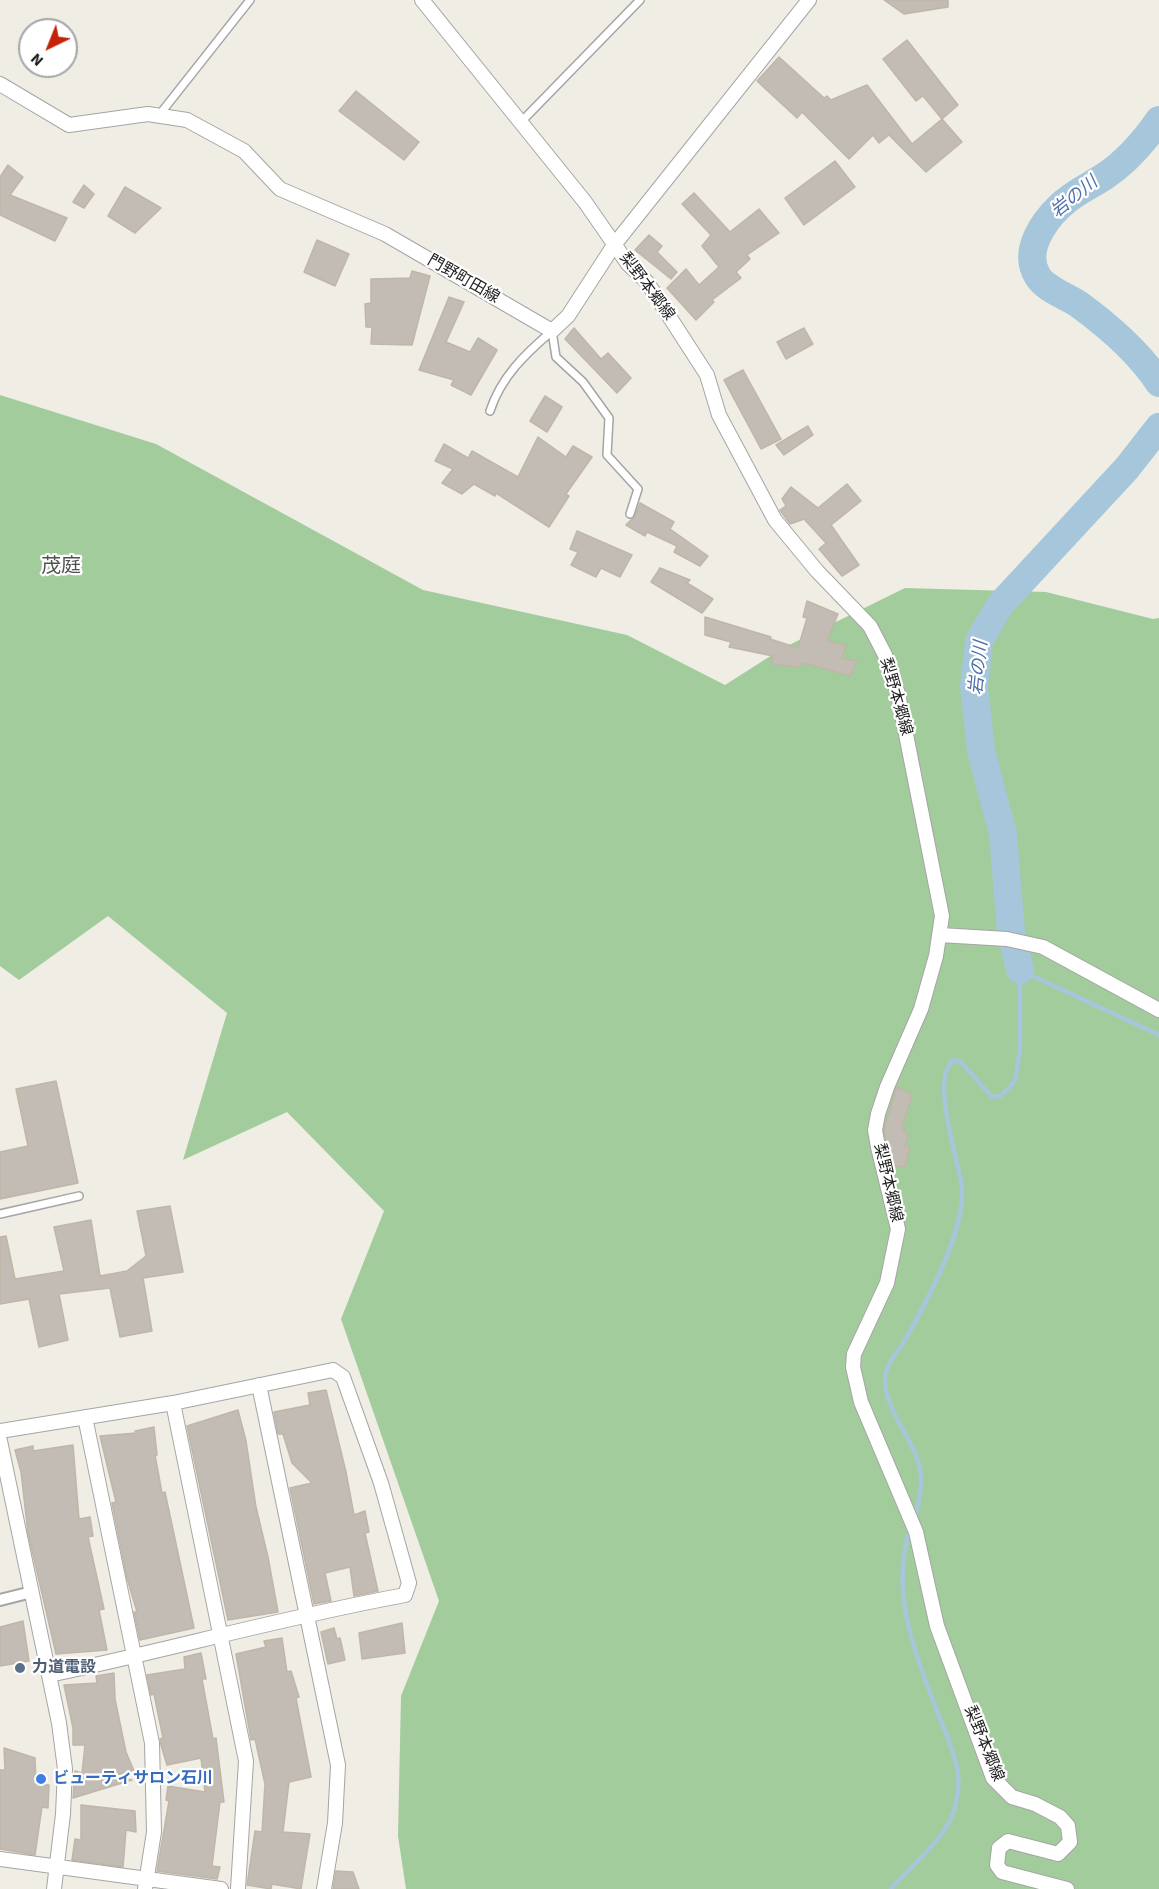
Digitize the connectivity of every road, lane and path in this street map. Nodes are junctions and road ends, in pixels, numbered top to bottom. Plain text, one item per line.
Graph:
1 (250, 0) edge
2 (422, 0) edge
3 (640, 0) edge
4 (809, 0) edge
5 (0, 84) edge
6 (160, 114) junction
7 (520, 122) junction
8 (614, 245) junction
9 (552, 331) junction
10 (490, 411) dead end
11 (630, 514) dead end
12 (940, 935) junction
13 (1159, 1010) edge
14 (79, 1196) dead end
15 (0, 1214) edge
16 (259, 1385) junction
17 (173, 1403) junction
18 (85, 1417) junction
19 (0, 1431) edge
20 (0, 1441) edge
21 (32, 1592) junction
22 (0, 1600) edge
23 (306, 1614) junction
24 (218, 1634) junction
25 (133, 1657) junction
26 (49, 1675) junction
27 (0, 1859) edge
28 (58, 1869) junction
29 (146, 1885) edge
30 (54, 1889) edge
31 (221, 1889) edge
32 (238, 1889) edge
33 (324, 1889) edge
34 (1067, 1889) edge

1 - 6 lane
2 - 7 street, 梨野本郷線
3 - 7 lane
4 - 8 street
5 - 6 street, 門野町田線
6 - 9 street, 門野町田線
7 - 8 street, 梨野本郷線
8 - 9 street
8 - 12 street, 梨野本郷線
9 - 10 lane
9 - 11 lane
12 - 13 street
12 - 34 street, 梨野本郷線
14 - 15 lane
16 - 17 street
16 - 23 street
16 - 23 street
17 - 18 street
17 - 24 street
18 - 19 street
18 - 25 street
20 - 21 street
21 - 22 street
21 - 26 street
23 - 24 street
23 - 33 street
24 - 25 street
24 - 32 street
25 - 26 street
25 - 29 street
26 - 28 street
27 - 28 street
28 - 29 street
28 - 30 street
29 - 31 street

